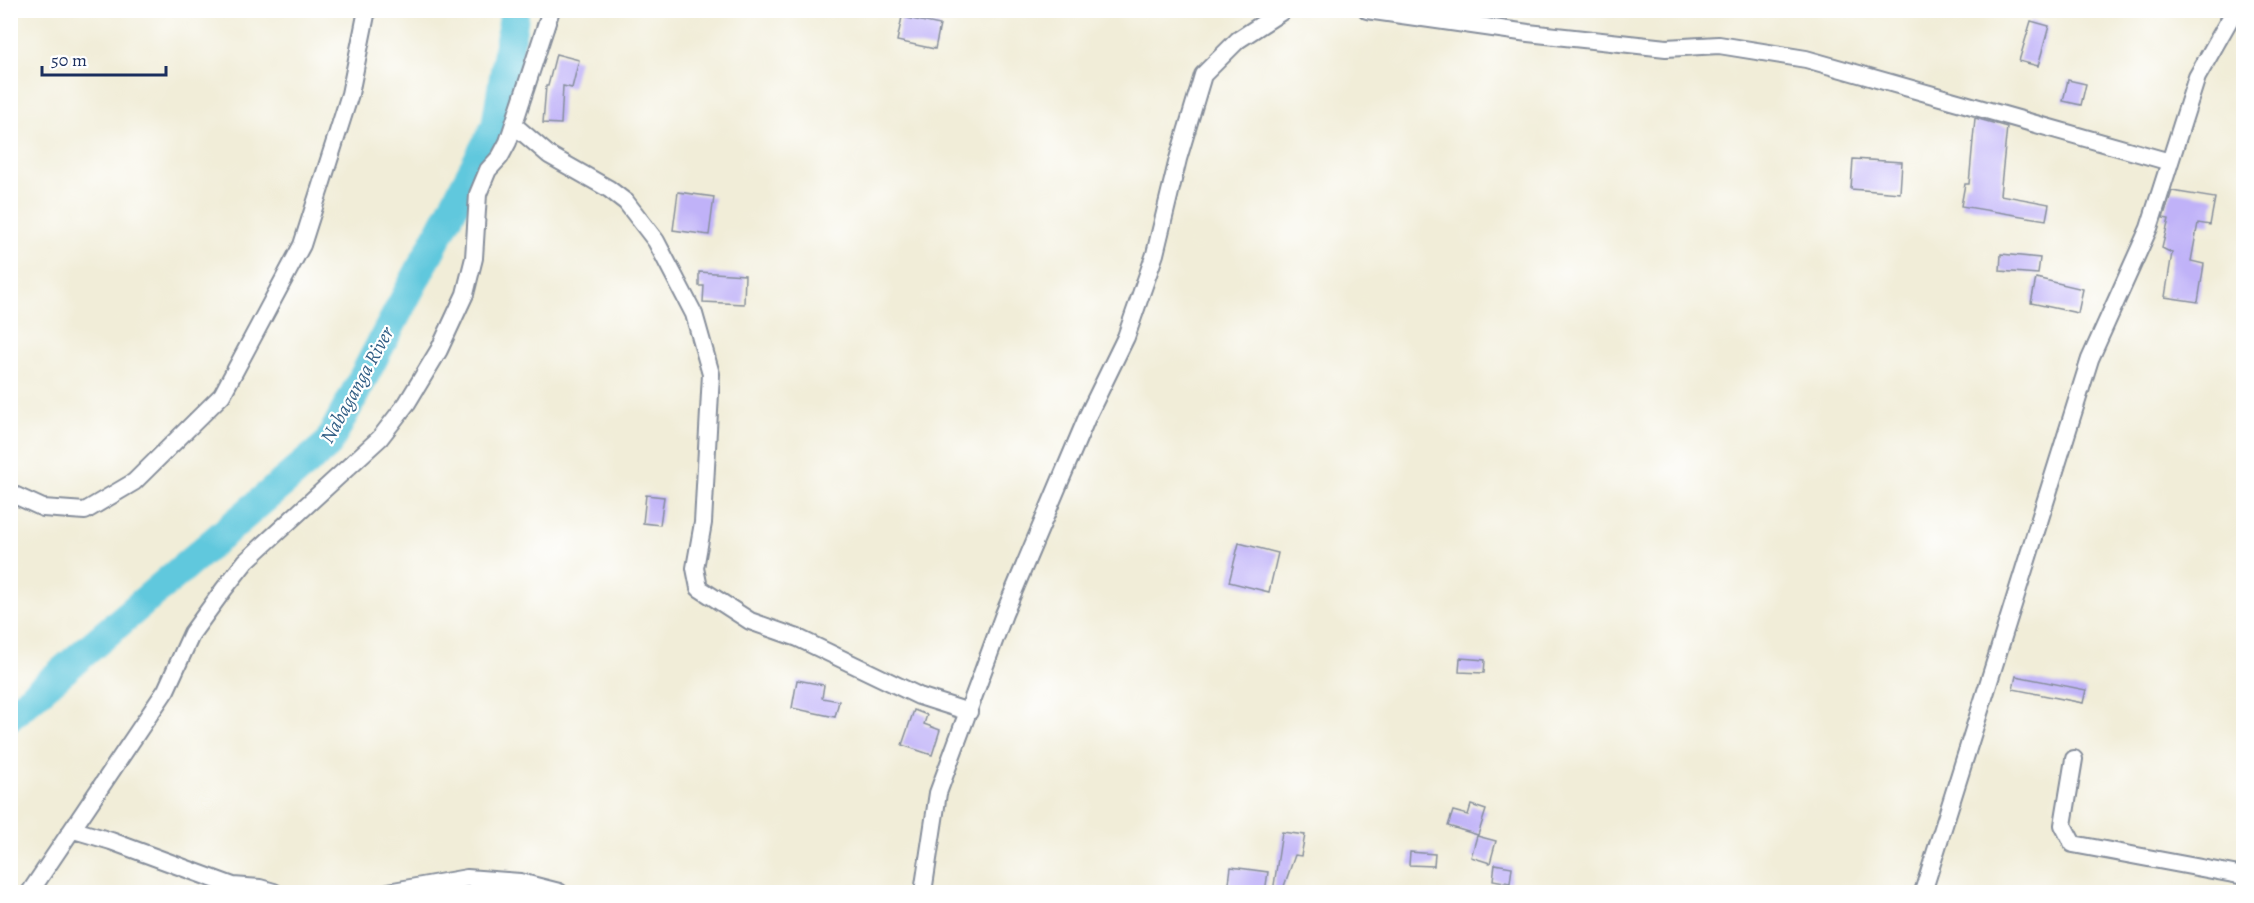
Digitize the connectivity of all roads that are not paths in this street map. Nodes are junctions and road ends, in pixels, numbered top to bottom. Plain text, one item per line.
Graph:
1 (367, 10) edge
2 (551, 10) edge
3 (1284, 10) edge
4 (1367, 10) edge
5 (2235, 10) edge
6 (514, 125) junction
7 (2170, 162) junction
8 (10, 493) edge
9 (969, 712) junction
10 (2074, 759) dead end
11 (74, 830) junction
12 (2244, 876) edge
13 (30, 892) edge
14 (274, 892) edge
15 (388, 892) edge
16 (559, 892) edge
17 (923, 892) edge
18 (1923, 892) edge

1 - 8 street
2 - 6 street
3 - 9 street
4 - 7 street
5 - 7 street
6 - 9 street
6 - 11 street
7 - 18 street
9 - 17 street
10 - 12 street
11 - 13 street
11 - 14 street
15 - 16 street

